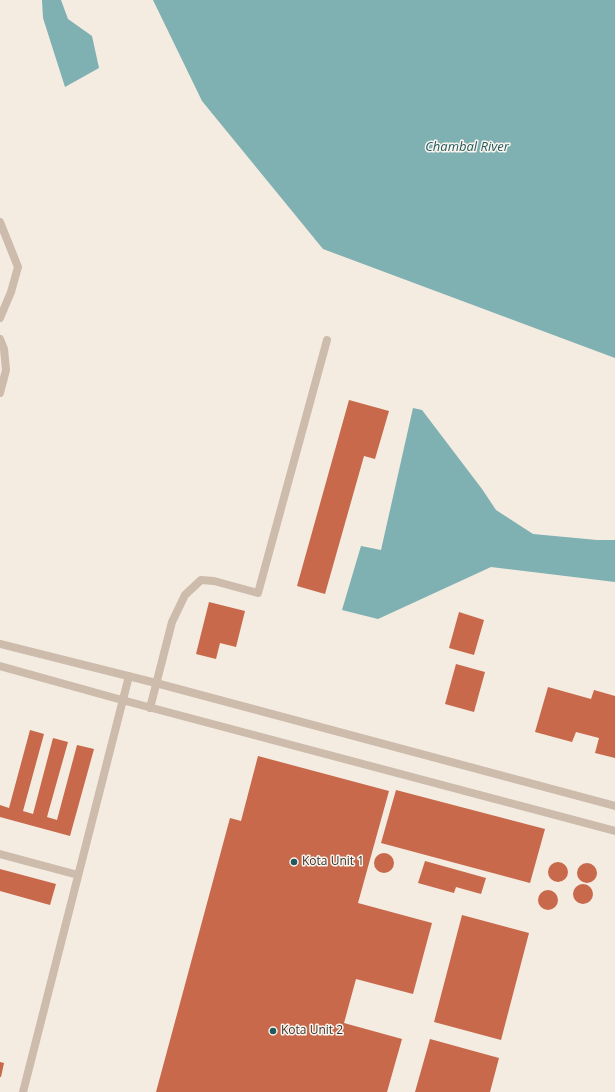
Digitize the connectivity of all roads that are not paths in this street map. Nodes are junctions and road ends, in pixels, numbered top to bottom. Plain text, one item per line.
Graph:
1 (0, 222) edge
2 (0, 318) edge
3 (0, 339) edge
4 (327, 340) dead end
5 (0, 393) edge
6 (0, 644) edge
7 (0, 666) edge
8 (128, 676) junction
9 (156, 684) junction
10 (122, 700) junction
11 (150, 708) junction
12 (615, 806) edge
13 (615, 831) edge
14 (0, 854) edge
15 (78, 875) junction
16 (23, 1092) edge

1 - 2 lane
3 - 5 lane
4 - 9 lane
6 - 8 lane
7 - 10 lane
8 - 9 lane
8 - 10 lane
9 - 11 lane
9 - 12 lane
10 - 11 lane
10 - 15 lane
11 - 13 lane
14 - 15 lane
15 - 16 lane

